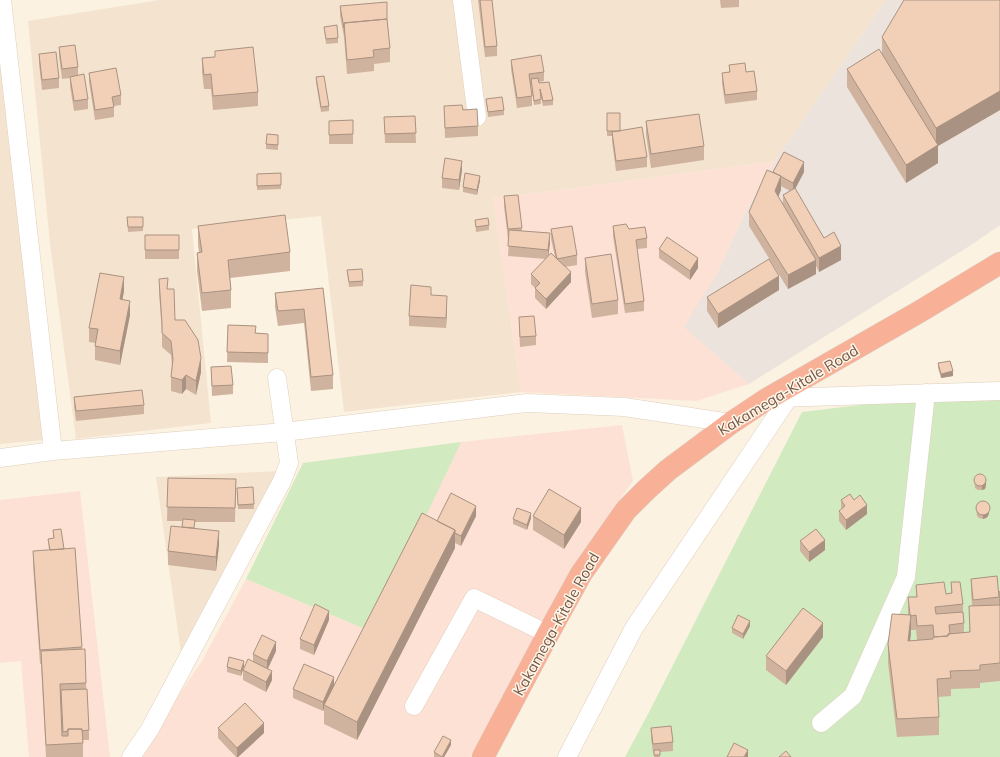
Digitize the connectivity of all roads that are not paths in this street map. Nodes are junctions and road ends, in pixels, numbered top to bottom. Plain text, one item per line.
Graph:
1 (2, 0) edge
2 (462, 0) edge
3 (477, 117) edge
4 (1000, 263) edge
5 (277, 378) dead end
6 (1000, 391) edge
7 (926, 393) junction
8 (789, 397) junction
9 (767, 399) junction
10 (731, 423) junction
11 (284, 432) junction
12 (53, 451) junction
13 (0, 458) edge
14 (548, 634) junction
15 (414, 706) dead end
16 (821, 723) dead end
17 (131, 757) edge
18 (483, 757) edge
19 (567, 757) edge

1 - 12 street
2 - 3 street
4 - 9 highway, Kakamega-Kitale Road
5 - 11 street
6 - 7 street
7 - 8 street
7 - 16 street
8 - 9 street
8 - 19 street
9 - 10 highway, Kakamega-Kitale Road
10 - 11 street
10 - 14 highway, Kakamega-Kitale Road
11 - 12 street
11 - 17 street
12 - 13 street
14 - 15 street
14 - 18 highway, Kakamega-Kitale Road

